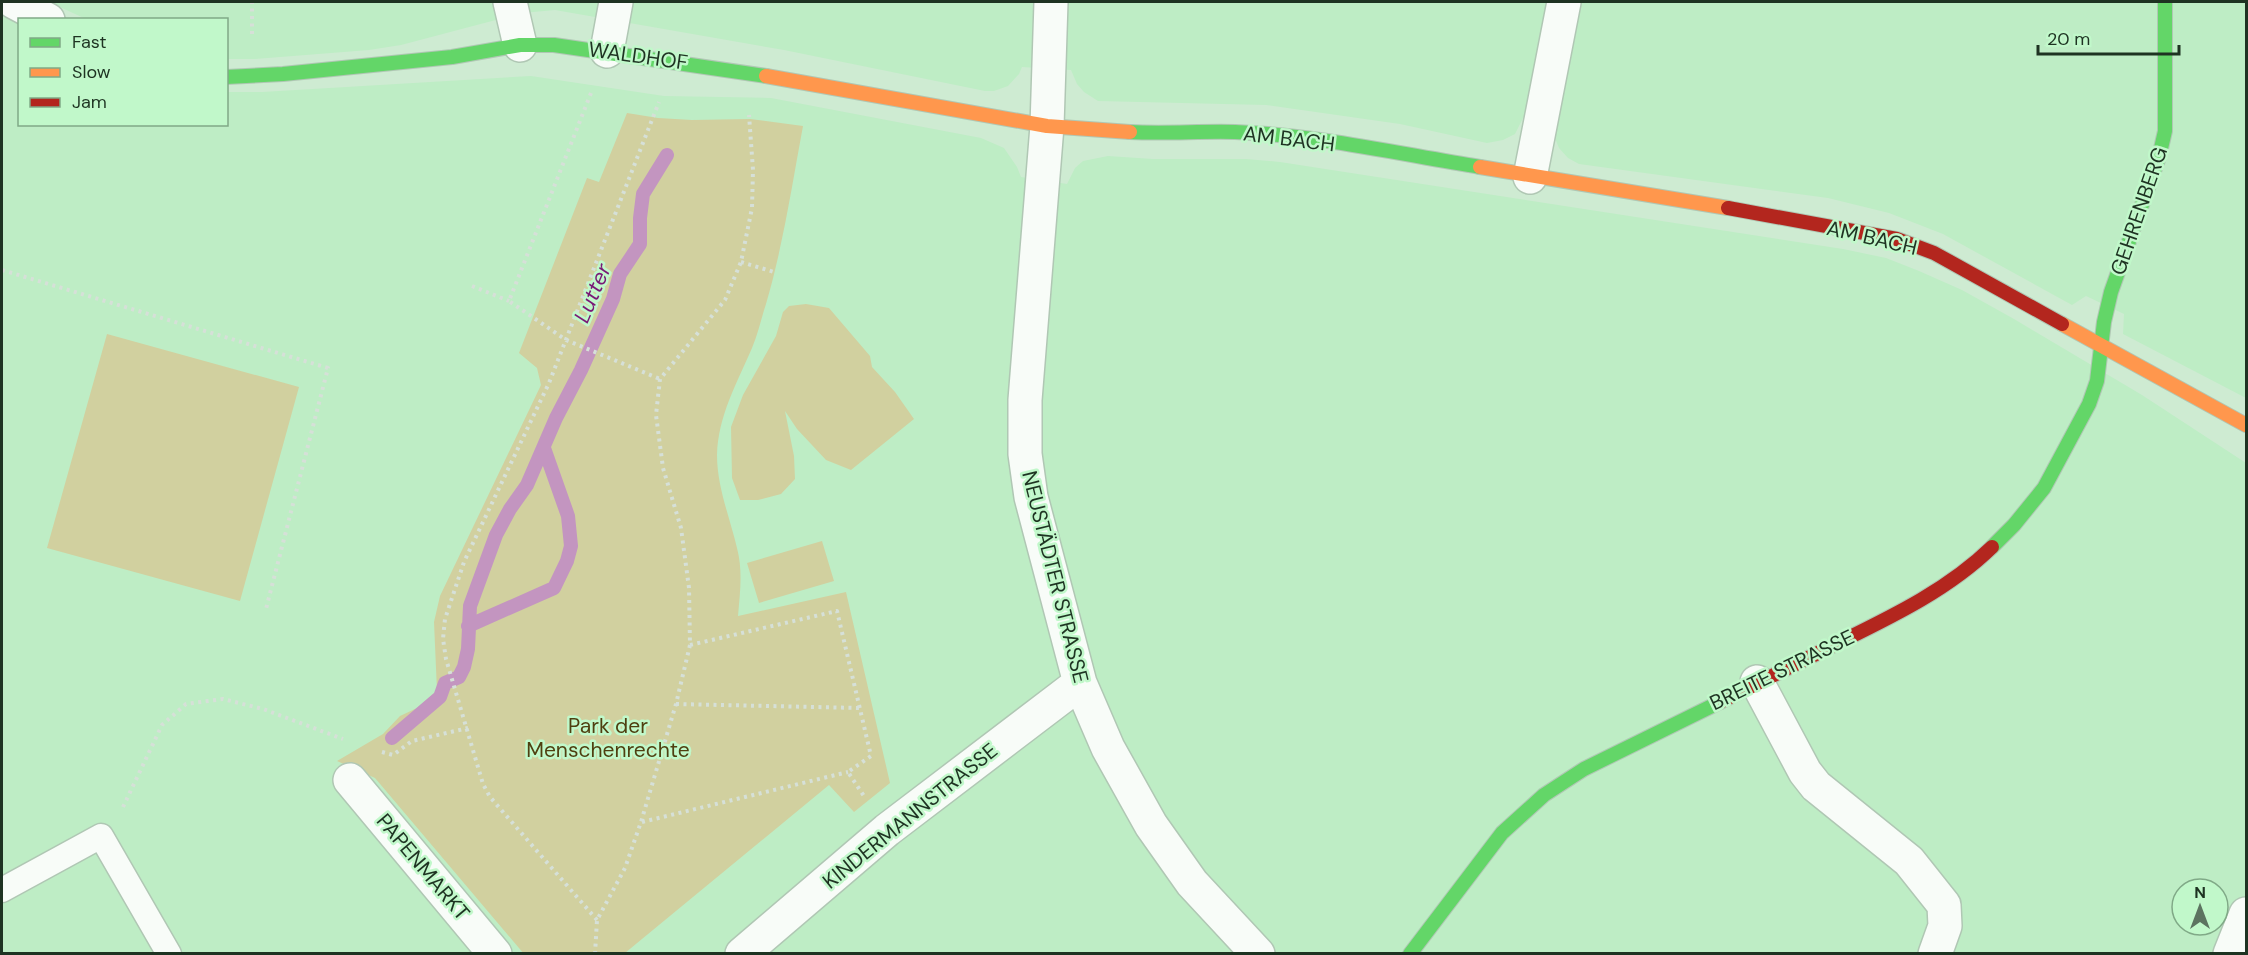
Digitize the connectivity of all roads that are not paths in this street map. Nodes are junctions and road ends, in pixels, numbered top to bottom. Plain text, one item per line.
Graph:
1 (14, 2) edge
2 (510, 2) edge
3 (616, 2) edge
4 (1052, 2) edge
5 (1564, 2) edge
6 (2165, 2) edge
7 (44, 18) edge
8 (520, 45) junction
9 (607, 51) junction
10 (228, 77) edge
11 (1047, 126) junction
12 (1530, 177) junction
13 (2102, 347) junction
14 (2247, 425) edge
15 (1757, 682) junction
16 (1080, 683) junction
17 (350, 780) dead end
18 (2, 890) edge
19 (2247, 914) edge
20 (169, 954) edge
21 (495, 954) edge
22 (742, 954) edge
23 (1258, 954) edge
24 (1410, 954) edge
25 (1935, 954) edge
26 (2230, 954) edge

1 - 7 street
2 - 8 street
3 - 9 street
4 - 11 street, NEUSTÄDTER STRASSE
5 - 12 street
6 - 13 street, GEHRENBERG
8 - 9 street, WALDHOF
8 - 10 street, WALDHOF
9 - 11 street, WALDHOF
11 - 12 street, AM BACH
11 - 16 street, NEUSTÄDTER STRASSE
12 - 13 street, AM BACH
13 - 14 street, AM BACH
13 - 15 street, BREITE STRASSE
15 - 24 street, BREITE STRASSE
15 - 25 street
16 - 22 street, KINDERMANNSTRASSE
16 - 23 street, NEUSTÄDTER STRASSE
17 - 21 street, PAPENMARKT
18 - 20 lane
19 - 26 street

